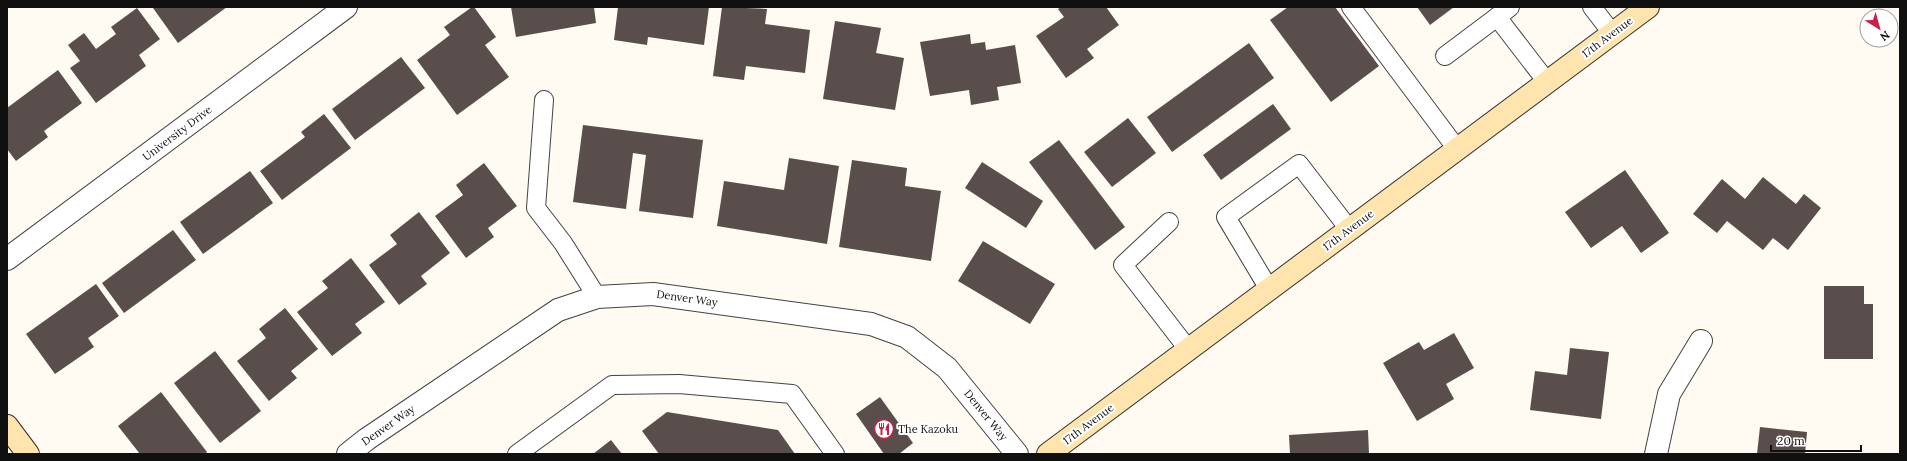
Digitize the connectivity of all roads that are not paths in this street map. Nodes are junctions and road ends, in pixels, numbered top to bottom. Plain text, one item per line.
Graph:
1 (346, 7) edge
2 (1350, 7) edge
3 (1592, 7) edge
4 (1648, 7) edge
5 (1504, 12) edge
6 (1612, 33) junction
7 (1445, 56) dead end
8 (1547, 82) junction
9 (544, 100) dead end
10 (1457, 149) junction
11 (1169, 222) dead end
12 (1349, 230) junction
13 (7, 258) edge
14 (1269, 289) junction
15 (598, 297) junction
16 (1701, 341) dead end
17 (1188, 349) junction
18 (7, 426) edge
19 (28, 454) edge
20 (348, 454) edge
21 (517, 454) edge
22 (835, 454) edge
23 (1017, 454) edge
24 (1048, 454) edge
25 (1656, 454) edge

1 - 13 street, University Drive
2 - 10 lane
3 - 6 lane
4 - 6 main road, 17th Avenue
5 - 7 lane
5 - 8 lane
6 - 8 main road, 17th Avenue
8 - 10 main road, 17th Avenue
9 - 15 lane
10 - 12 main road, 17th Avenue
11 - 17 lane
12 - 14 main road, 17th Avenue
12 - 14 lane
14 - 17 main road, 17th Avenue
15 - 20 street, Denver Way
15 - 23 street, Denver Way
16 - 25 street
17 - 24 main road, 17th Avenue
18 - 19 main road
21 - 22 lane

